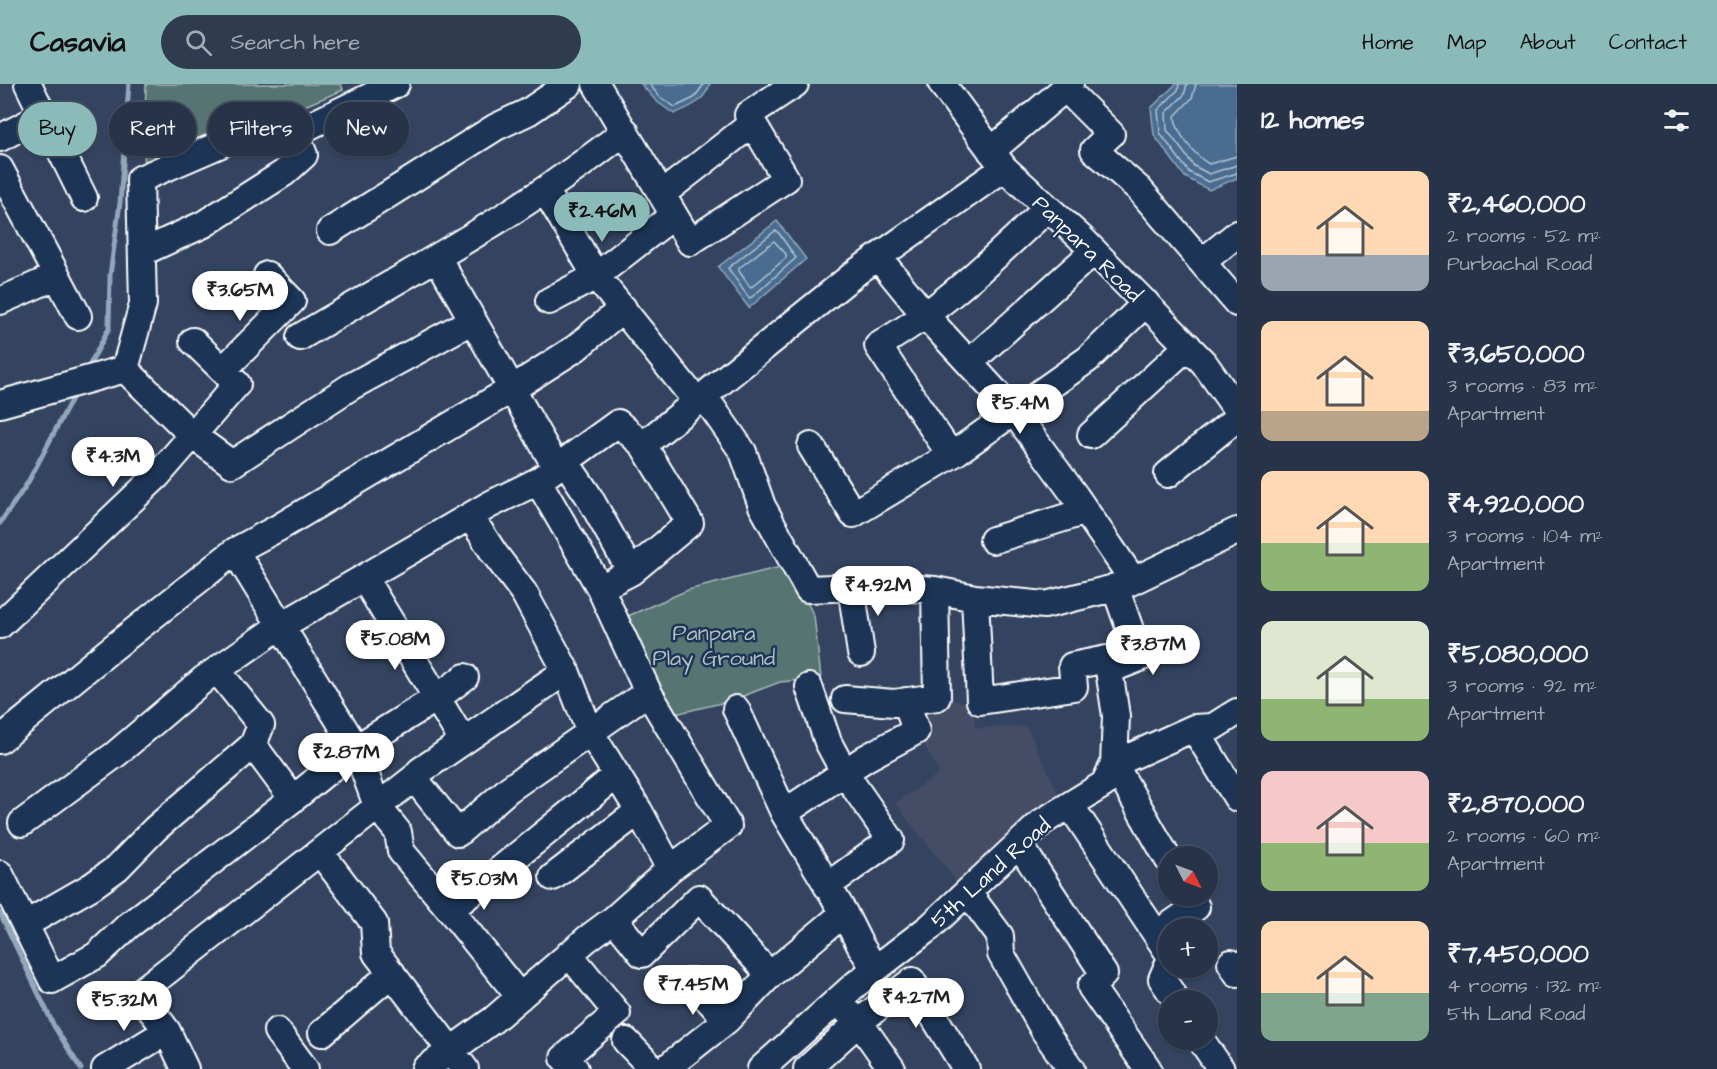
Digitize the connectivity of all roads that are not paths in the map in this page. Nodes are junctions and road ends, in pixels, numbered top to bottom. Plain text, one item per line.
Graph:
1 (28, 84) edge
2 (569, 84) edge
3 (596, 84) edge
4 (795, 84) edge
5 (942, 84) edge
6 (392, 85) edge
7 (1067, 86) edge
8 (37, 102) edge
9 (753, 123) junction
10 (313, 124) edge
11 (18, 126) edge
12 (625, 131) junction
13 (2, 132) edge
14 (208, 150) edge
15 (64, 156) edge
16 (302, 156) edge
17 (997, 160) junction
18 (0, 169) edge
19 (545, 190) junction
20 (84, 198) dead end
21 (668, 204) junction
22 (1048, 208) junction
23 (330, 231) dead end
24 (1237, 234) edge
25 (1094, 251) junction
26 (142, 252) junction
27 (437, 257) junction
28 (878, 257) junction
29 (1202, 262) junction
30 (267, 275) dead end
31 (57, 276) junction
32 (596, 276) junction
33 (0, 301) edge
34 (549, 301) dead end
35 (1146, 303) junction
36 (1237, 303) edge
37 (623, 308) junction
38 (925, 315) junction
39 (78, 316) dead end
40 (472, 320) junction
41 (300, 337) dead end
42 (193, 341) dead end
43 (1188, 346) junction
44 (970, 362) junction
45 (125, 369) junction
46 (223, 370) junction
47 (512, 390) junction
48 (700, 399) junction
49 (0, 404) edge
50 (1237, 410) edge
51 (1014, 412) junction
52 (1237, 418) edge
53 (192, 435) junction
54 (1091, 435) dead end
55 (643, 445) junction
56 (811, 446) dead end
57 (950, 454) junction
58 (553, 470) junction
59 (1168, 474) dead end
60 (1086, 511) junction
61 (470, 516) junction
62 (1237, 531) edge
63 (993, 540) dead end
64 (235, 551) junction
65 (631, 572) junction
66 (364, 578) junction
67 (1124, 584) junction
68 (851, 587) junction
69 (600, 588) junction
70 (936, 590) junction
71 (975, 598) junction
72 (0, 625) edge
73 (280, 626) junction
74 (861, 653) dead end
75 (217, 670) junction
76 (1109, 670) junction
77 (566, 671) junction
78 (465, 677) dead end
79 (809, 687) dead end
80 (648, 692) junction
81 (437, 698) junction
82 (845, 699) dead end
83 (906, 701) junction
84 (736, 709) dead end
85 (1237, 712) edge
86 (1194, 728) junction
87 (590, 732) junction
88 (0, 740) edge
89 (463, 741) junction
90 (253, 745) junction
91 (356, 748) junction
92 (1114, 764) junction
93 (844, 772) junction
94 (617, 775) junction
95 (414, 778) junction
96 (1237, 798) edge
97 (294, 799) junction
98 (1070, 805) junction
99 (377, 806) junction
100 (639, 811) junction
101 (784, 813) junction
102 (22, 823) dead end
103 (1019, 844) junction
104 (1161, 846) edge
105 (320, 852) junction
106 (670, 869) junction
107 (0, 874) edge
108 (553, 877) dead end
109 (827, 886) junction
110 (968, 893) junction
111 (1196, 906) edge
112 (450, 910) junction
113 (844, 913) junction
114 (1187, 918) edge
115 (614, 919) junction
116 (26, 924) junction
117 (1158, 936) edge
118 (569, 954) junction
119 (875, 969) junction
120 (392, 973) junction
121 (770, 975) junction
122 (691, 981) dead end
123 (520, 997) junction
124 (836, 1001) junction
125 (727, 1020) junction
126 (860, 1022) junction
127 (167, 1031) junction
128 (277, 1031) dead end
129 (322, 1033) dead end
130 (626, 1041) dead end
131 (1209, 1050) edge
132 (459, 1060) edge
133 (105, 1069) edge
134 (185, 1069) edge
135 (305, 1069) edge
136 (425, 1069) edge
137 (575, 1069) edge
138 (653, 1069) edge
139 (665, 1069) edge
140 (761, 1069) edge
141 (807, 1069) edge
142 (892, 1069) edge
143 (966, 1069) edge
144 (1071, 1069) edge
145 (1148, 1069) edge
146 (1221, 1069) edge

1 - 8 street
2 - 23 street
3 - 12 street
4 - 9 street
5 - 17 street, Panpara Road
6 - 10 street
7 - 17 street
7 - 29 street
9 - 21 street
9 - 21 street
11 - 13 street
12 - 19 street
12 - 21 street
14 - 26 street
15 - 20 street
16 - 26 street
17 - 22 street, Panpara Road
17 - 28 street
18 - 31 street
19 - 27 street
19 - 32 street
21 - 32 street
22 - 25 street, Panpara Road
22 - 38 street
24 - 29 street
25 - 35 street, Panpara Road
25 - 44 street
26 - 45 street
27 - 40 street
27 - 41 street
28 - 38 street
28 - 48 street
29 - 36 street
30 - 46 street
31 - 33 street
31 - 39 street
32 - 34 street
32 - 37 street
35 - 43 street, Panpara Road
35 - 51 street
37 - 47 street
37 - 48 street
38 - 44 street
38 - 57 street
40 - 47 street
40 - 53 street
42 - 46 street
43 - 50 street, Panpara Road
43 - 54 street
44 - 51 street
45 - 49 street
45 - 53 street
46 - 53 street
47 - 58 street
47 - 64 street
48 - 55 street
48 - 68 street
51 - 57 street
51 - 60 street
52 - 59 street
53 - 72 street
55 - 58 street
55 - 65 street
56 - 57 street
58 - 61 street
58 - 65 street
58 - 69 street
60 - 63 street
60 - 67 street
61 - 66 street
61 - 77 street
62 - 67 street
64 - 73 street
64 - 88 street
65 - 69 street
66 - 73 street
66 - 81 street
67 - 71 street
67 - 76 street
68 - 70 street
68 - 74 street
69 - 80 street
70 - 71 street
70 - 83 street
71 - 76 street
73 - 75 street
73 - 91 street
75 - 90 street
75 - 102 street
76 - 92 street
77 - 87 street
77 - 89 street
78 - 81 street
79 - 93 street
80 - 87 street
80 - 106 street
81 - 89 street
81 - 91 street
82 - 83 street
83 - 93 street
84 - 101 street
85 - 86 street
86 - 92 street
86 - 96 street
87 - 94 street
87 - 95 street
89 - 95 street
90 - 97 street
90 - 116 street
91 - 97 street
91 - 99 street
92 - 98 street, 5th Land Road
92 - 104 street
93 - 101 street
93 - 109 street
94 - 100 street
94 - 112 street
95 - 99 street
97 - 116 street
98 - 103 street, 5th Land Road
98 - 117 street
99 - 105 street
99 - 112 street
100 - 106 street
100 - 108 street
101 - 109 street
103 - 110 street, 5th Land Road
103 - 145 street
105 - 120 street
105 - 127 street
106 - 115 street
107 - 116 street
109 - 113 street
110 - 119 street, 5th Land Road
110 - 144 street
111 - 114 street
112 - 123 street
113 - 119 street
113 - 121 street
115 - 118 street
115 - 121 street
118 - 123 street
118 - 137 street
119 - 124 street, 5th Land Road
120 - 129 street
120 - 132 street
121 - 125 street
122 - 125 street
123 - 132 street
124 - 126 street
124 - 140 street, 5th Land Road
125 - 139 street
126 - 141 street
126 - 142 street
126 - 143 street
127 - 133 street
127 - 134 street
128 - 135 street
130 - 138 street
131 - 146 street
132 - 136 street

